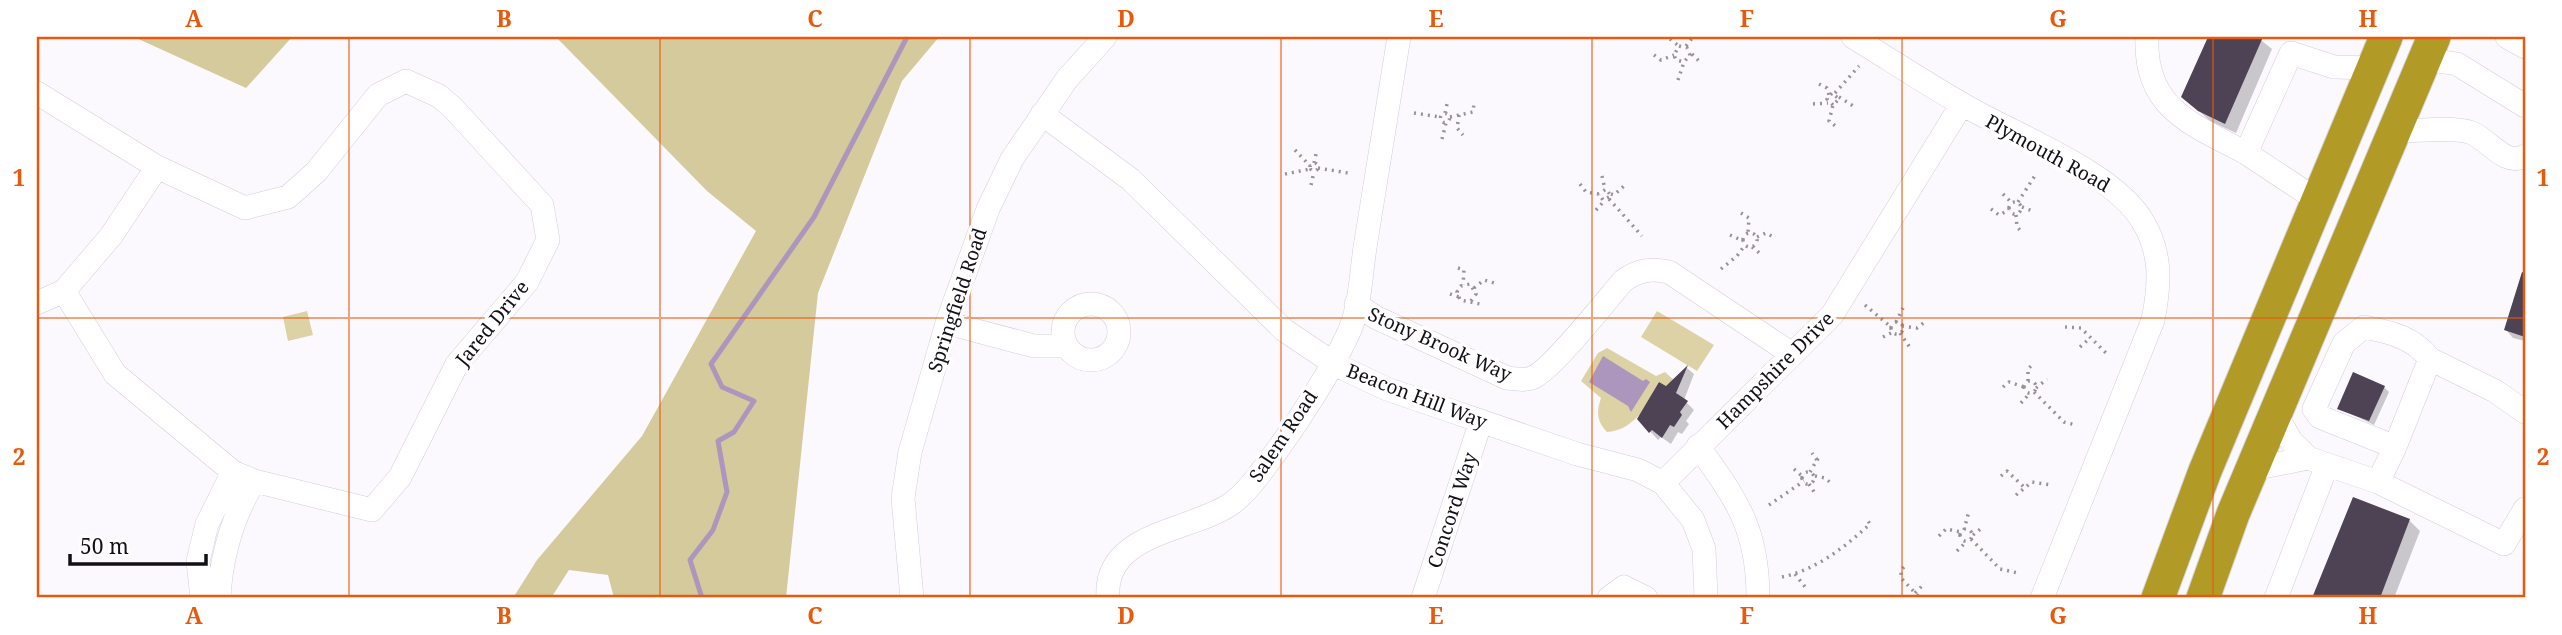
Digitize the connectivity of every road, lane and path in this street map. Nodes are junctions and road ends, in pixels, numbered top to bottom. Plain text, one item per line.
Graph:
1 (1105, 37) edge
2 (1399, 37) edge
3 (1693, 37) edge
4 (1853, 37) edge
5 (2147, 37) edge
6 (2386, 37) edge
7 (2507, 37) edge
8 (1670, 39) dead end
9 (1682, 47) junction
10 (2525, 47) edge
11 (2429, 48) edge
12 (1690, 52) junction
13 (1654, 55) dead end
14 (1674, 55) junction
15 (1684, 62) junction
16 (1702, 64) dead end
17 (1859, 66) dead end
18 (2372, 68) junction
19 (1678, 80) dead end
20 (1819, 84) dead end
21 (37, 93) edge
22 (1829, 95) junction
23 (1837, 95) junction
24 (1474, 103) dead end
25 (1447, 104) dead end
26 (1813, 104) dead end
27 (1831, 104) junction
28 (1962, 104) junction
29 (2525, 106) edge
30 (1855, 107) dead end
31 (1414, 113) dead end
32 (1445, 113) junction
33 (1042, 114) junction
34 (1458, 115) junction
35 (1440, 117) junction
36 (1450, 117) junction
37 (1446, 123) junction
38 (1838, 128) dead end
39 (2394, 132) junction
40 (1463, 135) dead end
41 (1442, 139) dead end
42 (1295, 150) dead end
43 (1317, 150) dead end
44 (2246, 153) junction
45 (2525, 156) edge
46 (157, 167) junction
47 (1313, 168) junction
48 (1348, 173) dead end
49 (1285, 174) dead end
50 (2036, 174) dead end
51 (1602, 176) dead end
52 (1580, 184) dead end
53 (1311, 185) dead end
54 (1625, 185) dead end
55 (1605, 189) junction
56 (1599, 194) junction
57 (2003, 194) dead end
58 (1608, 197) junction
59 (2317, 200) junction
60 (2018, 202) junction
61 (2012, 203) junction
62 (2022, 207) junction
63 (1991, 209) dead end
64 (1597, 210) dead end
65 (2009, 210) junction
66 (2035, 212) dead end
67 (1741, 213) dead end
68 (2015, 215) junction
69 (1748, 232) junction
70 (2023, 233) dead end
71 (1730, 235) dead end
72 (1642, 236) dead end
73 (1757, 237) junction
74 (1775, 239) dead end
75 (1744, 243) junction
76 (1752, 247) junction
77 (1762, 255) dead end
78 (1458, 268) dead end
79 (1721, 269) dead end
80 (1494, 283) dead end
81 (1463, 285) junction
82 (1474, 288) junction
83 (64, 290) junction
84 (1450, 294) dead end
85 (1458, 298) junction
86 (1471, 301) junction
87 (37, 303) edge
88 (1356, 304) junction
89 (1480, 304) dead end
90 (1865, 305) dead end
91 (1903, 309) dead end
92 (1926, 321) dead end
93 (1896, 322) junction
94 (947, 323) junction
95 (1902, 326) junction
96 (2065, 327) dead end
97 (1892, 330) junction
98 (1900, 333) junction
99 (1883, 337) dead end
100 (2090, 338) junction
101 (1066, 346) dead end
102 (2080, 347) dead end
103 (1911, 349) dead end
104 (2106, 353) dead end
105 (1792, 354) junction
106 (2430, 359) junction
107 (1332, 362) junction
108 (2034, 364) dead end
109 (2047, 379) dead end
110 (2028, 382) junction
111 (2003, 387) dead end
112 (2024, 387) junction
113 (2033, 391) junction
114 (2021, 403) dead end
115 (2525, 412) edge
116 (2275, 414) junction
117 (1481, 421) junction
118 (2076, 425) dead end
119 (1698, 446) junction
120 (2396, 447) junction
121 (1812, 453) dead end
122 (1822, 455) dead end
123 (1816, 460) junction
124 (2318, 461) junction
125 (1794, 469) dead end
126 (1810, 472) junction
127 (2250, 474) junction
128 (1815, 476) junction
129 (2001, 476) dead end
130 (243, 477) junction
131 (1803, 479) junction
132 (2378, 482) junction
133 (1663, 483) junction
134 (1809, 484) junction
135 (1832, 484) dead end
136 (2051, 485) dead end
137 (2025, 488) junction
138 (1816, 495) dead end
139 (2016, 495) dead end
140 (1769, 505) dead end
141 (2525, 509) edge
142 (1969, 511) dead end
143 (1866, 518) dead end
144 (1983, 527) dead end
145 (1962, 531) junction
146 (1939, 536) dead end
147 (1972, 537) junction
148 (1966, 542) junction
149 (1957, 551) dead end
150 (1903, 567) dead end
151 (2018, 573) dead end
152 (1795, 574) junction
153 (1782, 577) dead end
154 (1925, 583) dead end
155 (1807, 588) dead end
156 (1915, 593) junction
157 (202, 598) edge
158 (219, 598) edge
159 (912, 598) edge
160 (1108, 598) edge
161 (1423, 598) edge
162 (1609, 598) edge
163 (1646, 598) edge
164 (1706, 598) edge
165 (1758, 598) edge
166 (1920, 598) edge
167 (2042, 598) edge
168 (2158, 598) edge
169 (2203, 598) edge
170 (2276, 598) edge

1 - 33 street, Springfield Road
2 - 88 street, Salem Road
3 - 9 path
4 - 28 street, Plymouth Road
5 - 44 street
6 - 18 highway
7 - 10 street
8 - 9 path
9 - 12 path
9 - 14 path
11 - 29 street
11 - 39 highway
12 - 15 path
12 - 16 path
13 - 14 path
14 - 15 path
15 - 19 path
17 - 23 path
18 - 44 street
18 - 59 highway
20 - 22 path
21 - 46 street
22 - 23 path
22 - 27 path
23 - 27 path
23 - 30 path
24 - 34 path
25 - 32 path
26 - 27 path
27 - 38 path
28 - 105 street, Hampshire Drive
28 - 167 street, Plymouth Road
31 - 35 path
32 - 35 path
32 - 36 path
33 - 94 street, Springfield Road
33 - 107 street, Beacon Hill Way
34 - 36 path
34 - 40 path
35 - 37 path
36 - 37 path
37 - 41 path
39 - 45 street
39 - 116 highway
42 - 47 path
43 - 47 path
44 - 59 street
46 - 83 street
46 - 130 street, Jared Drive
47 - 48 path
47 - 49 path
47 - 53 path
50 - 60 path
51 - 55 path
52 - 56 path
54 - 58 path
55 - 56 path
55 - 58 path
56 - 58 path
57 - 61 path
58 - 64 path
58 - 72 path
59 - 168 highway
60 - 61 path
60 - 62 path
61 - 65 path
62 - 66 path
62 - 68 path
63 - 65 path
65 - 68 path
67 - 69 path
68 - 70 path
69 - 73 path
69 - 75 path
71 - 75 path
73 - 74 path
73 - 76 path
75 - 76 path
75 - 79 path
76 - 77 path
78 - 81 path
80 - 82 path
81 - 82 path
81 - 85 path
82 - 86 path
83 - 87 street
83 - 130 street, Jared Drive
84 - 85 path
85 - 86 path
86 - 89 path
88 - 105 street, Stony Brook Way
88 - 107 street, Salem Road
90 - 97 path
91 - 93 path
92 - 95 path
93 - 95 path
93 - 97 path
94 - 101 street
94 - 159 street, Springfield Road
95 - 98 path
96 - 100 path
97 - 98 path
97 - 99 path
98 - 103 path
100 - 102 path
100 - 104 path
105 - 119 street, Hampshire Drive
106 - 115 street
106 - 120 street
106 - 120 street
107 - 117 street, Beacon Hill Way
107 - 160 street, Salem Road
108 - 110 path
109 - 113 path
110 - 112 path
110 - 113 path
111 - 112 path
112 - 113 path
113 - 114 path
113 - 118 path
116 - 124 street
116 - 127 highway
117 - 133 street, Beacon Hill Way
117 - 161 street, Concord Way
119 - 133 street, Hampshire Drive
119 - 165 street
120 - 132 street
121 - 123 path
122 - 123 path
123 - 126 path
124 - 127 street
124 - 132 street
124 - 170 street
125 - 131 path
126 - 128 path
126 - 131 path
127 - 169 highway
128 - 134 path
128 - 135 path
129 - 137 path
130 - 157 street
130 - 158 street
131 - 134 path
131 - 140 path
132 - 141 street
133 - 164 street, Beacon Hill Way
134 - 138 path
136 - 137 path
137 - 139 path
142 - 145 path
143 - 152 path
144 - 147 path
145 - 146 path
145 - 147 path
145 - 148 path
147 - 148 path
147 - 151 path
148 - 149 path
150 - 156 path
152 - 153 path
152 - 155 path
154 - 156 path
156 - 166 path
162 - 163 street

